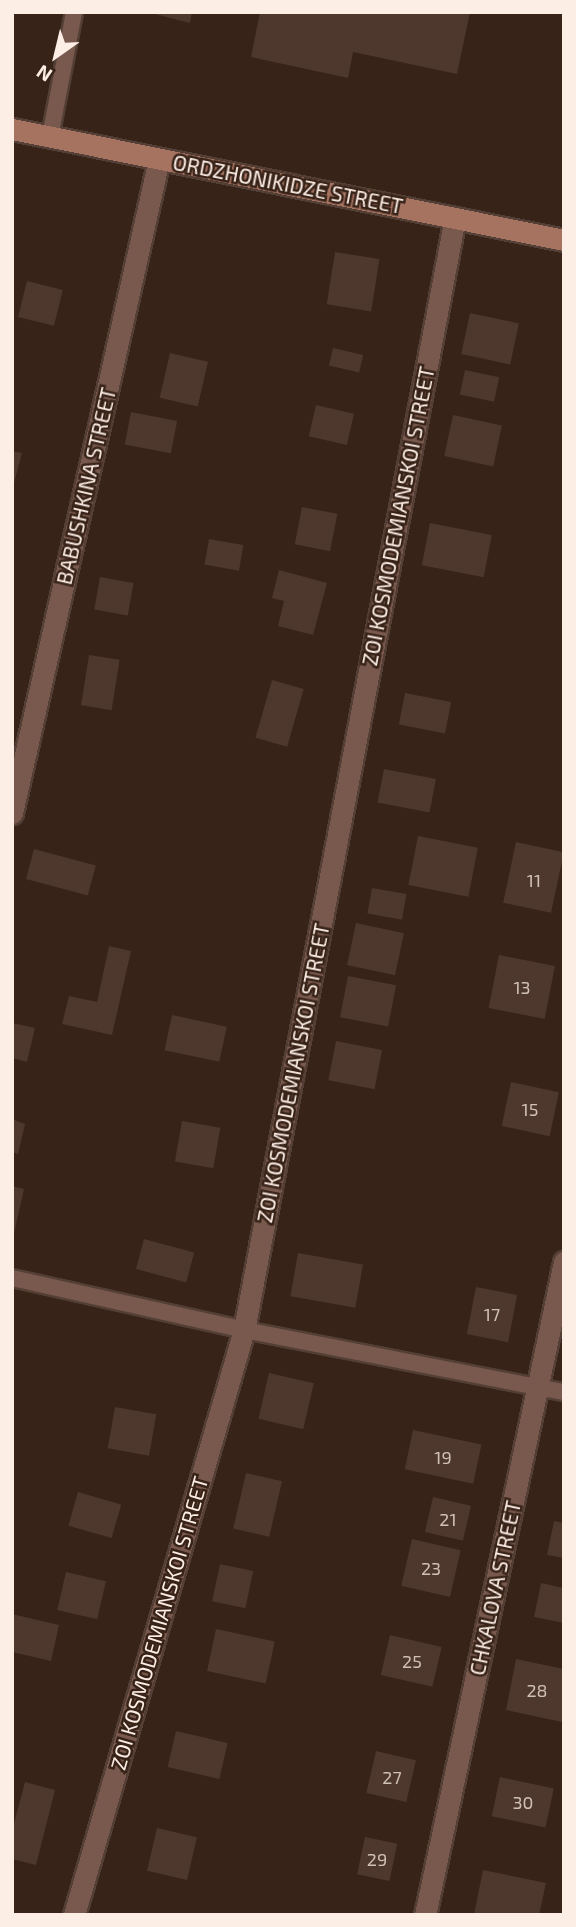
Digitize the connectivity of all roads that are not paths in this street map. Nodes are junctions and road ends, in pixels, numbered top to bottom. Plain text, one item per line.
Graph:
1 (74, 12) edge
2 (12, 130) edge
3 (50, 137) junction
4 (159, 159) junction
5 (455, 218) junction
6 (564, 240) edge
7 (12, 813) edge
8 (564, 1262) edge
9 (12, 1278) edge
10 (244, 1330) junction
11 (538, 1388) junction
12 (564, 1392) edge
13 (74, 1915) edge
14 (425, 1915) edge

1 - 3 lane
2 - 3 main road, ORDZHONIKIDZE STREET
3 - 4 main road, ORDZHONIKIDZE STREET
4 - 5 main road, ORDZHONIKIDZE STREET
4 - 7 street, BABUSHKINA STREET
5 - 6 main road, ORDZHONIKIDZE STREET
5 - 10 street, ZOI KOSMODEMIANSKOI STREET
8 - 11 street, CHKALOVA STREET
9 - 10 lane
10 - 11 lane
10 - 13 street, ZOI KOSMODEMIANSKOI STREET
11 - 12 lane
11 - 14 street, CHKALOVA STREET

